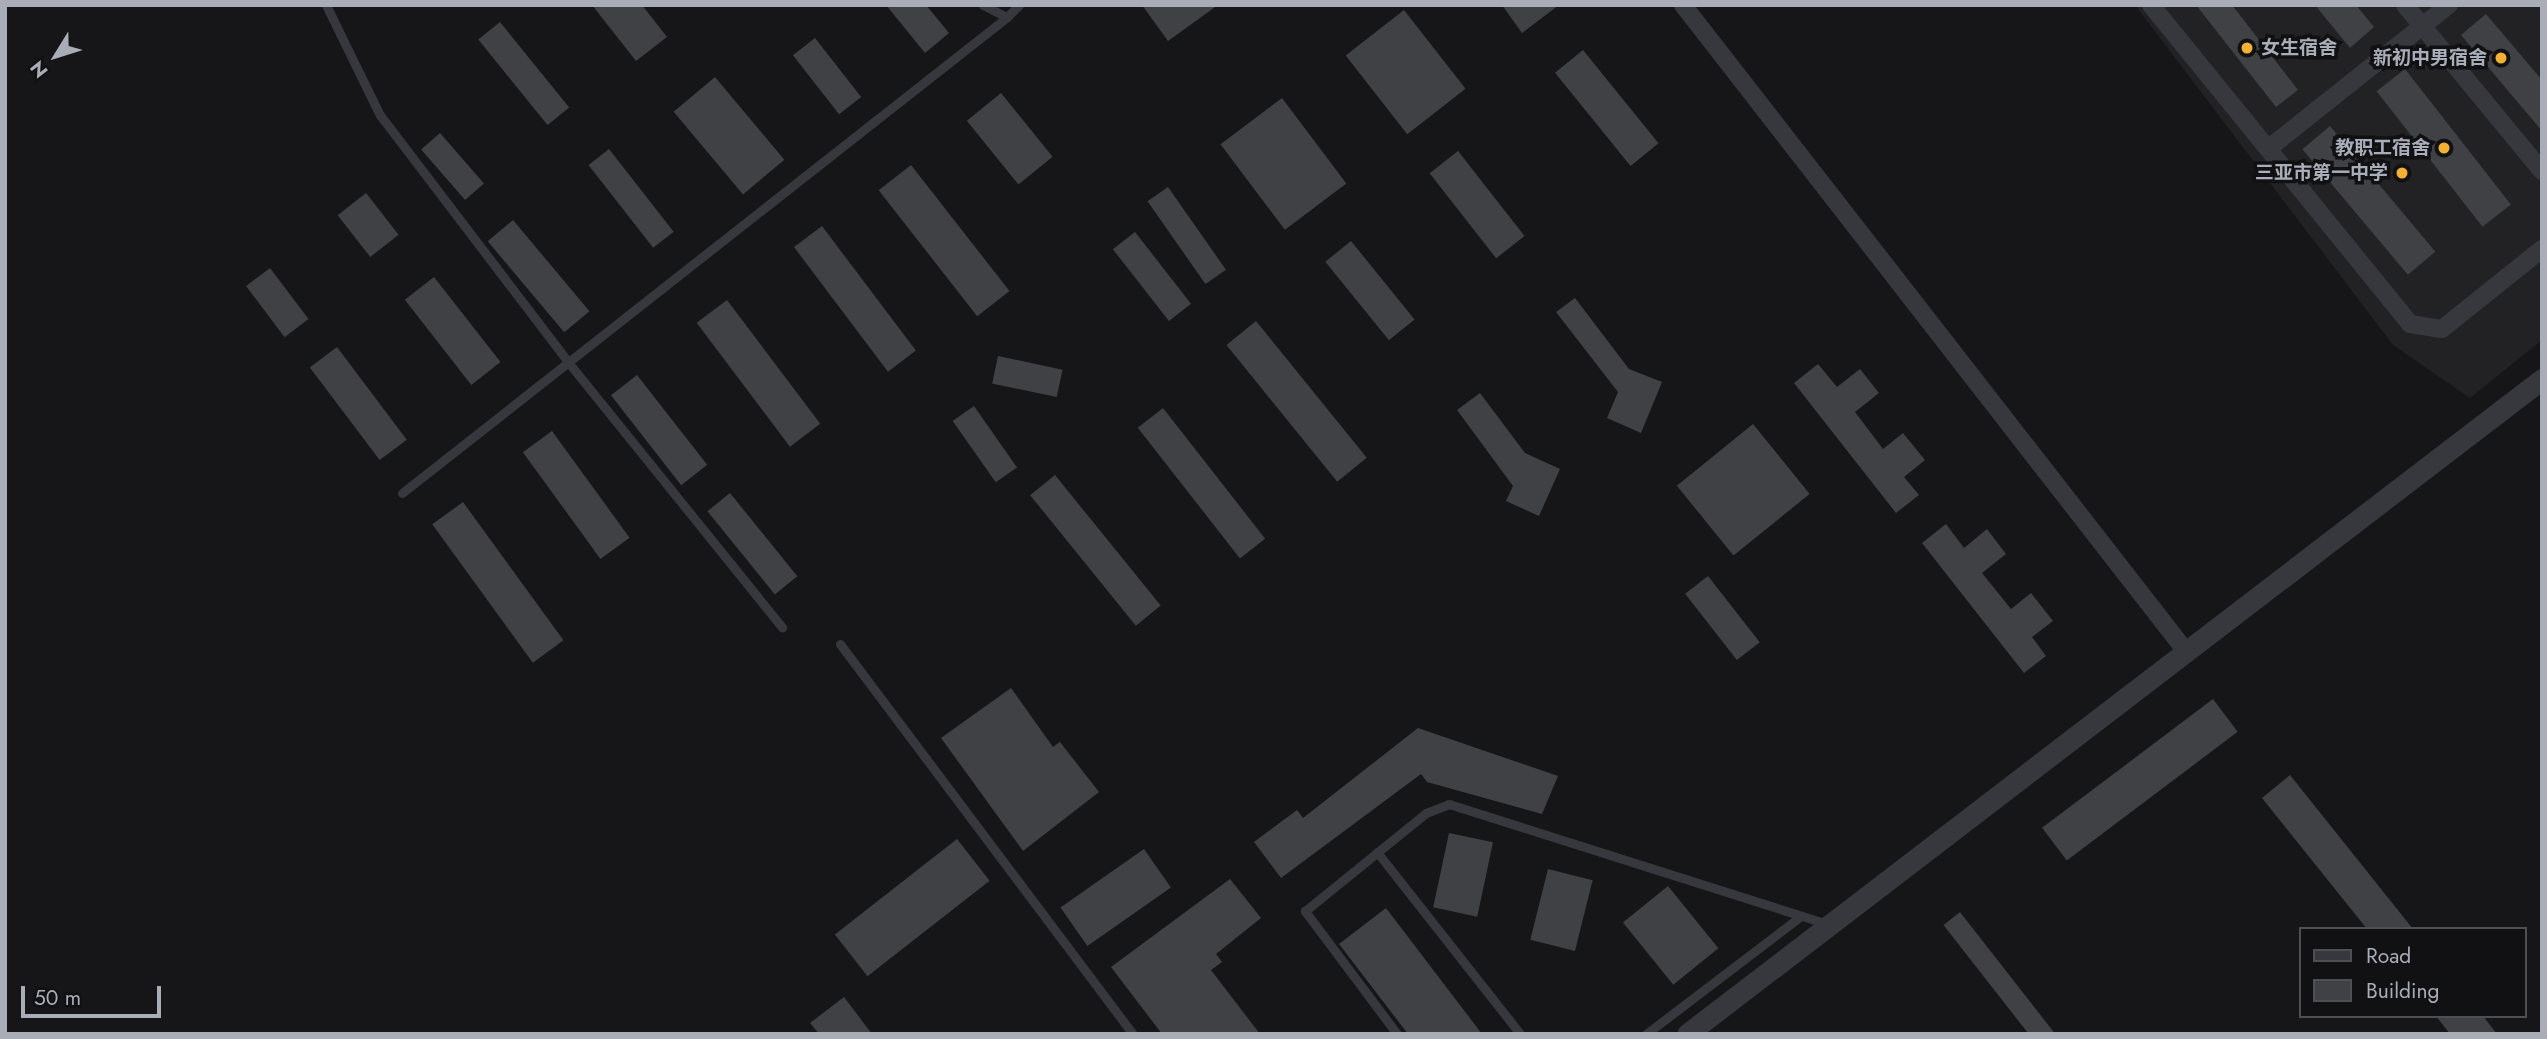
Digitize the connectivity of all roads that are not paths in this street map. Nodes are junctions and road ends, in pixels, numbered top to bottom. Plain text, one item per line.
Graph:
1 (326, 5) edge
2 (983, 5) edge
3 (1019, 5) edge
4 (1683, 5) edge
5 (2151, 5) edge
6 (2405, 5) edge
7 (2449, 5) edge
8 (1007, 17) junction
9 (2422, 27) junction
10 (2269, 148) junction
11 (2542, 171) edge
12 (2542, 250) edge
13 (568, 362) junction
14 (2542, 379) edge
15 (402, 493) dead end
16 (782, 627) dead end
17 (840, 644) dead end
18 (2185, 650) junction
19 (1377, 852) junction
20 (1801, 916) junction
21 (1828, 925) junction
22 (1133, 1034) edge
23 (1397, 1034) edge
24 (1520, 1034) edge
25 (1646, 1034) edge
26 (1687, 1034) edge

1 - 13 lane
2 - 8 lane
3 - 8 lane
4 - 18 street
5 - 10 street
6 - 9 street
7 - 9 street
8 - 13 lane
9 - 10 street
9 - 11 street
10 - 12 street
13 - 15 lane
13 - 16 lane
14 - 18 street
17 - 22 lane
18 - 21 street
19 - 20 lane
19 - 23 lane
19 - 24 lane
20 - 21 lane
20 - 25 lane
21 - 26 street

